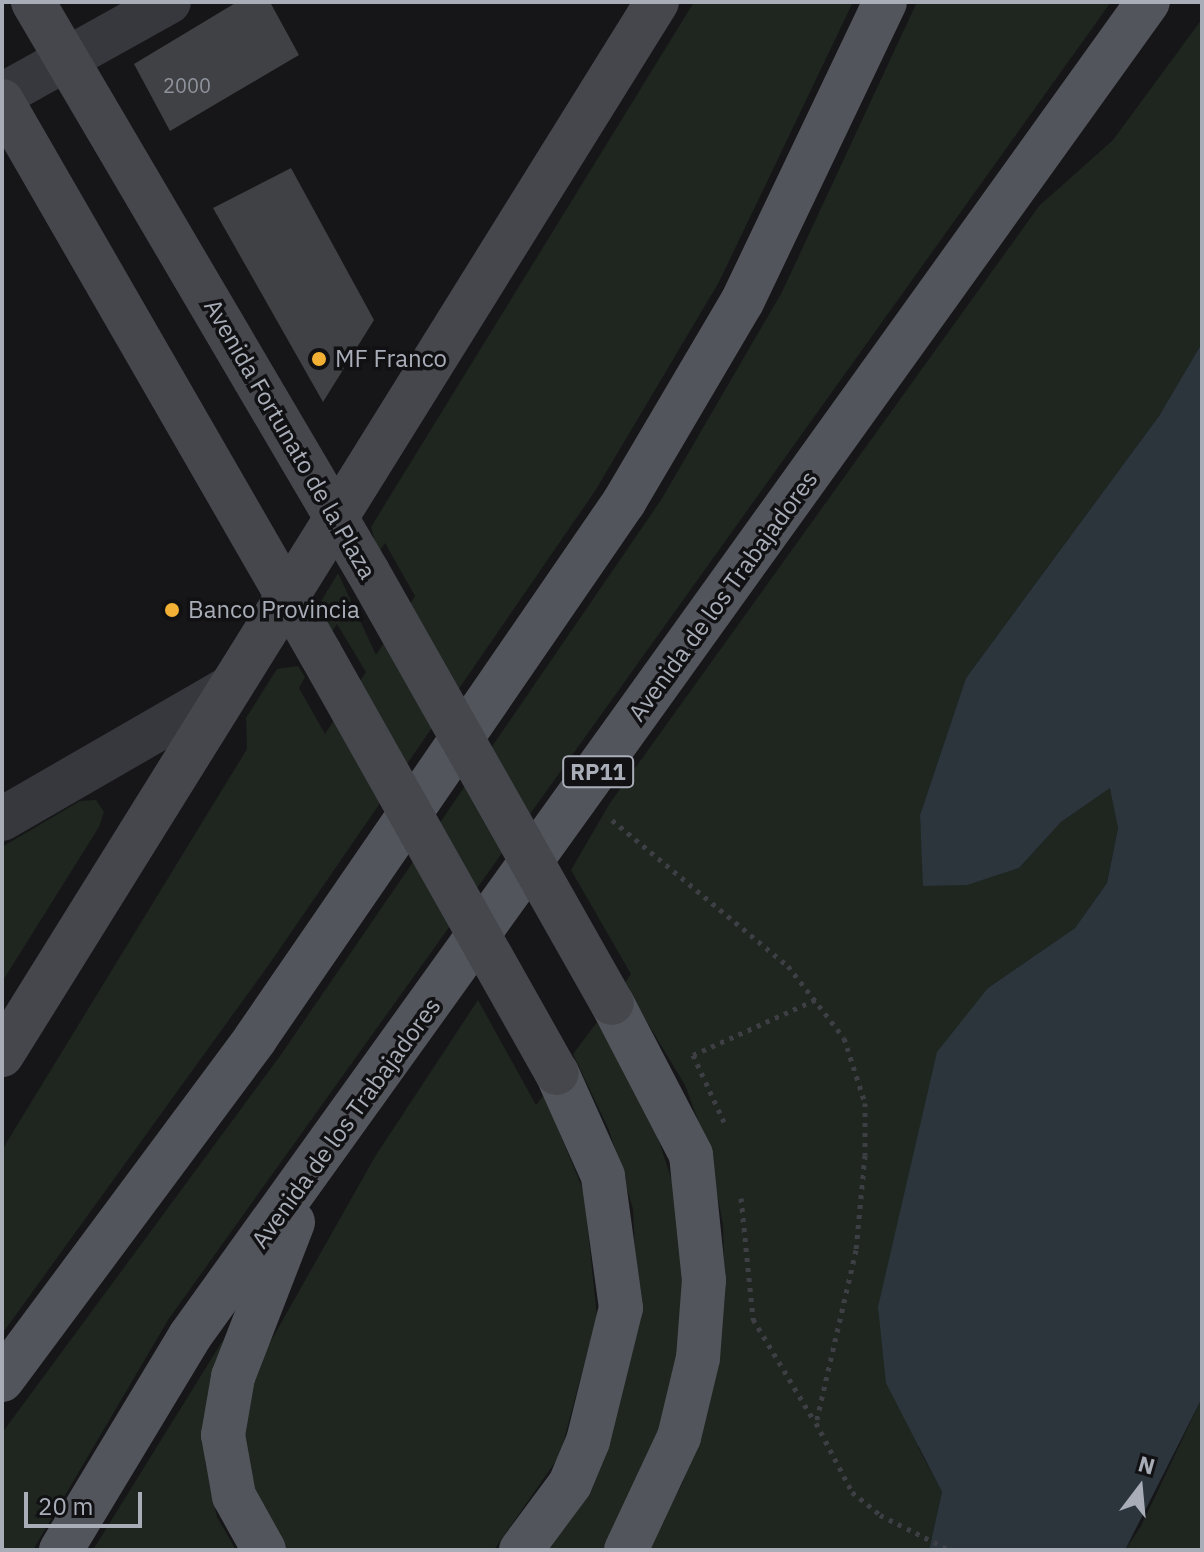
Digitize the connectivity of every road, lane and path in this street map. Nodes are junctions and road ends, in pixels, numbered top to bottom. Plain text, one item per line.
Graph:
1 (33, 2) edge
2 (169, 2) edge
3 (657, 2) edge
4 (885, 2) edge
5 (1148, 2) edge
6 (67, 59) junction
7 (2, 95) edge
8 (2, 101) edge
9 (334, 513) junction
10 (285, 592) junction
11 (227, 689) junction
12 (582, 795) junction
13 (2, 819) edge
14 (818, 999) junction
15 (2, 1055) edge
16 (728, 1138) dead end
17 (310, 1176) junction
18 (738, 1181) dead end
19 (2, 1380) edge
20 (816, 1423) junction
21 (61, 1550) edge
22 (264, 1550) edge
23 (521, 1550) edge
24 (626, 1550) edge
25 (950, 1550) edge

1 - 6 main road, Avenida Fortunato de la Plaza
2 - 6 street
3 - 9 main road
4 - 19 main road
5 - 12 main road, Avenida de los Trabajadores / RP11
6 - 7 street
6 - 9 main road, Avenida Fortunato de la Plaza
8 - 10 main road
9 - 10 main road
9 - 24 main road, Avenida Fortunato de la Plaza, bridge
10 - 11 main road
10 - 23 main road, bridge
11 - 13 street
11 - 15 main road
12 - 14 path
12 - 17 main road, Avenida de los Trabajadores / RP11
14 - 16 path
14 - 20 path
17 - 21 main road, Avenida de los Trabajadores / RP11
17 - 22 main road
18 - 20 path
20 - 25 path

